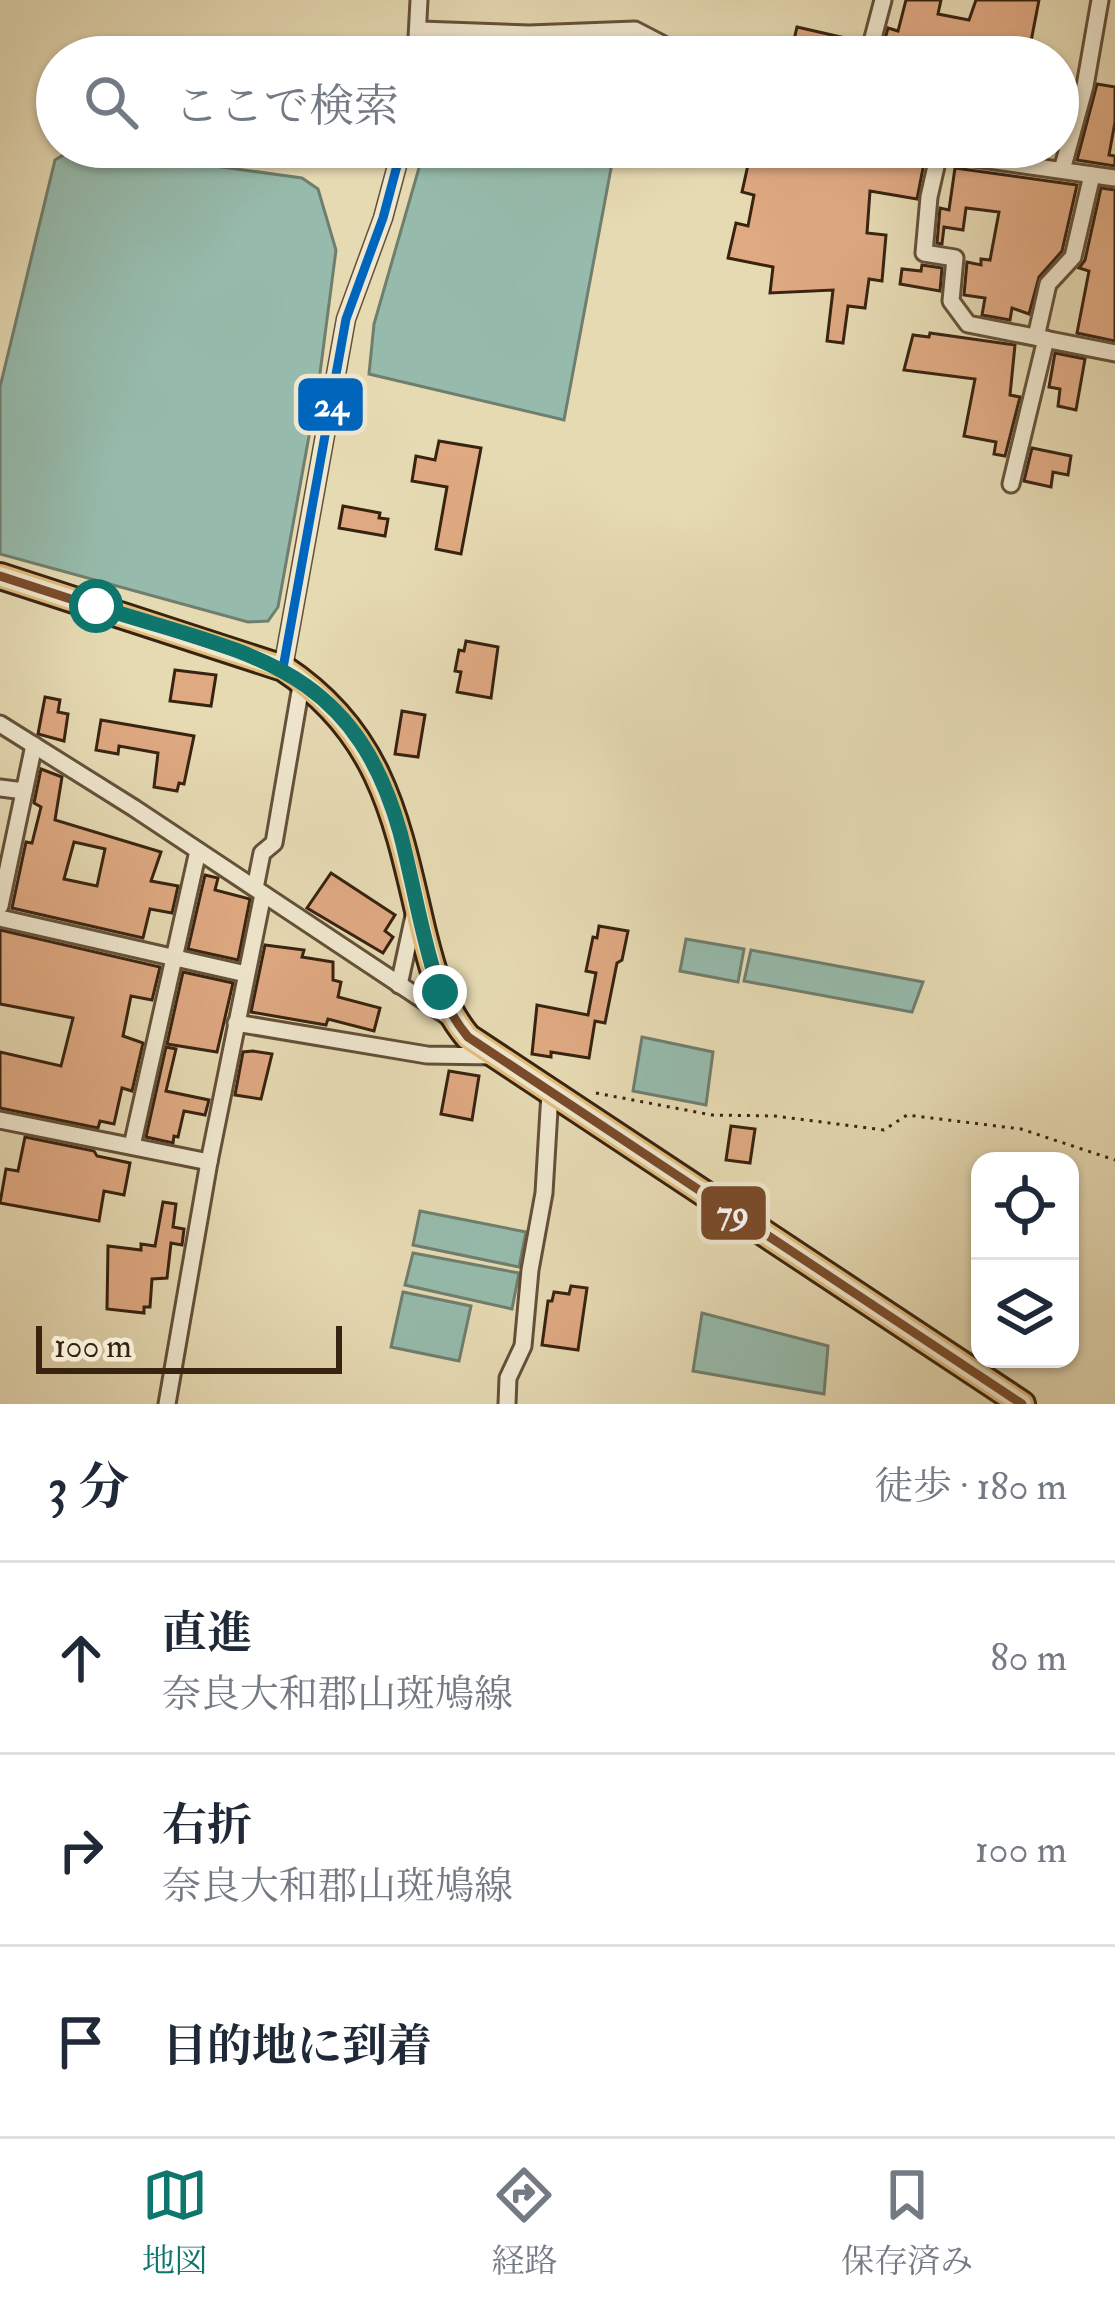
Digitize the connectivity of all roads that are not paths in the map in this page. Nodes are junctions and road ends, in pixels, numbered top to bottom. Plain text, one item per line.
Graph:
1 (419, 0) edge
2 (883, 0) edge
3 (1100, 0) edge
4 (421, 30) junction
5 (420, 36) edge
6 (647, 36) edge
7 (874, 36) edge
8 (1079, 108) edge
9 (396, 168) edge
10 (936, 168) edge
11 (1048, 168) edge
12 (1062, 170) joint
13 (1092, 175) junction
14 (1115, 178) edge
15 (1041, 338) junction
16 (1115, 352) edge
17 (1011, 484) dead end
18 (0, 576) edge
19 (293, 674) junction
20 (0, 724) edge
21 (34, 746) junction
22 (0, 788) edge
23 (24, 791) junction
24 (198, 850) junction
25 (259, 891) junction
26 (416, 904) junction
27 (0, 906) edge
28 (0, 918) edge
29 (174, 959) junction
30 (246, 974) junction
31 (399, 985) junction
32 (453, 1019) junction
33 (236, 1023) junction
34 (496, 1056) junction
35 (550, 1093) junction
36 (0, 1120) edge
37 (132, 1146) junction
38 (209, 1162) junction
39 (167, 1404) edge
40 (507, 1404) edge
41 (1022, 1404) edge

1 - 4 street
2 - 7 street
3 - 8 street
4 - 5 street
4 - 6 street
9 - 19 street
10 - 15 street
11 - 12 street
12 - 13 street
13 - 14 street
13 - 15 street
15 - 16 street
15 - 17 street
18 - 19 main road
19 - 25 street
19 - 26 main road
20 - 21 street
21 - 23 street
21 - 24 street
22 - 23 street
23 - 27 street
24 - 25 street
24 - 29 street
25 - 30 street
25 - 31 street
26 - 31 street
26 - 32 main road
28 - 29 street
29 - 30 street
29 - 37 street
30 - 33 street
31 - 32 street
32 - 34 main road
33 - 34 street
33 - 38 street
34 - 35 main road
35 - 40 street
35 - 41 main road
36 - 37 street
37 - 38 street
38 - 39 street

